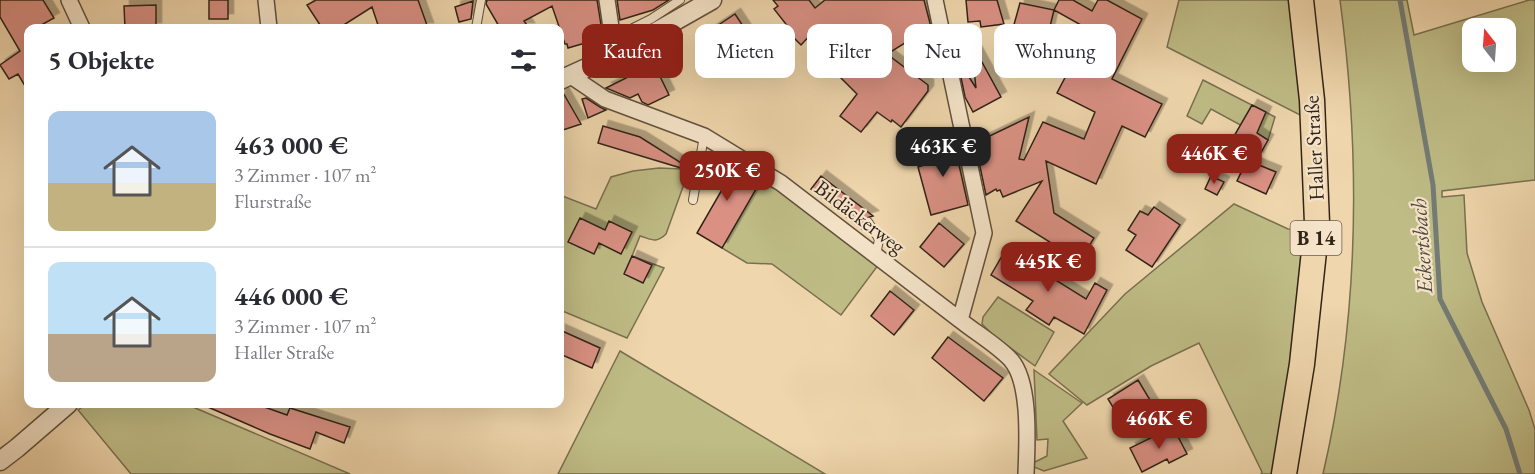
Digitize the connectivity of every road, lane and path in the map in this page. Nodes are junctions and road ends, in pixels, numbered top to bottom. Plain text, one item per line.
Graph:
1 (69, 0) edge
2 (266, 0) edge
3 (481, 0) edge
4 (608, 0) edge
5 (680, 0) edge
6 (712, 0) edge
7 (935, 0) edge
8 (1301, 0) edge
9 (80, 24) edge
10 (269, 24) edge
11 (477, 24) edge
12 (611, 24) edge
13 (644, 24) edge
14 (661, 24) edge
15 (582, 67) edge
16 (565, 78) edge
17 (704, 136) junction
18 (693, 200) dead end
19 (868, 222) dead end
20 (876, 256) junction
21 (960, 320) junction
22 (63, 408) edge
23 (0, 461) edge
24 (1026, 474) edge
25 (1284, 474) edge

1 - 9 street
2 - 10 street
3 - 11 lane
4 - 12 street
5 - 13 lane
6 - 14 street
7 - 21 street
8 - 25 main road, Haller Straße / B 14
15 - 16 street
16 - 17 street, Bildäckerweg
17 - 18 lane
17 - 20 street, Bildäckerweg
19 - 20 lane
20 - 21 street, Bildäckerweg
21 - 24 street, Bildäckerweg
22 - 23 street

